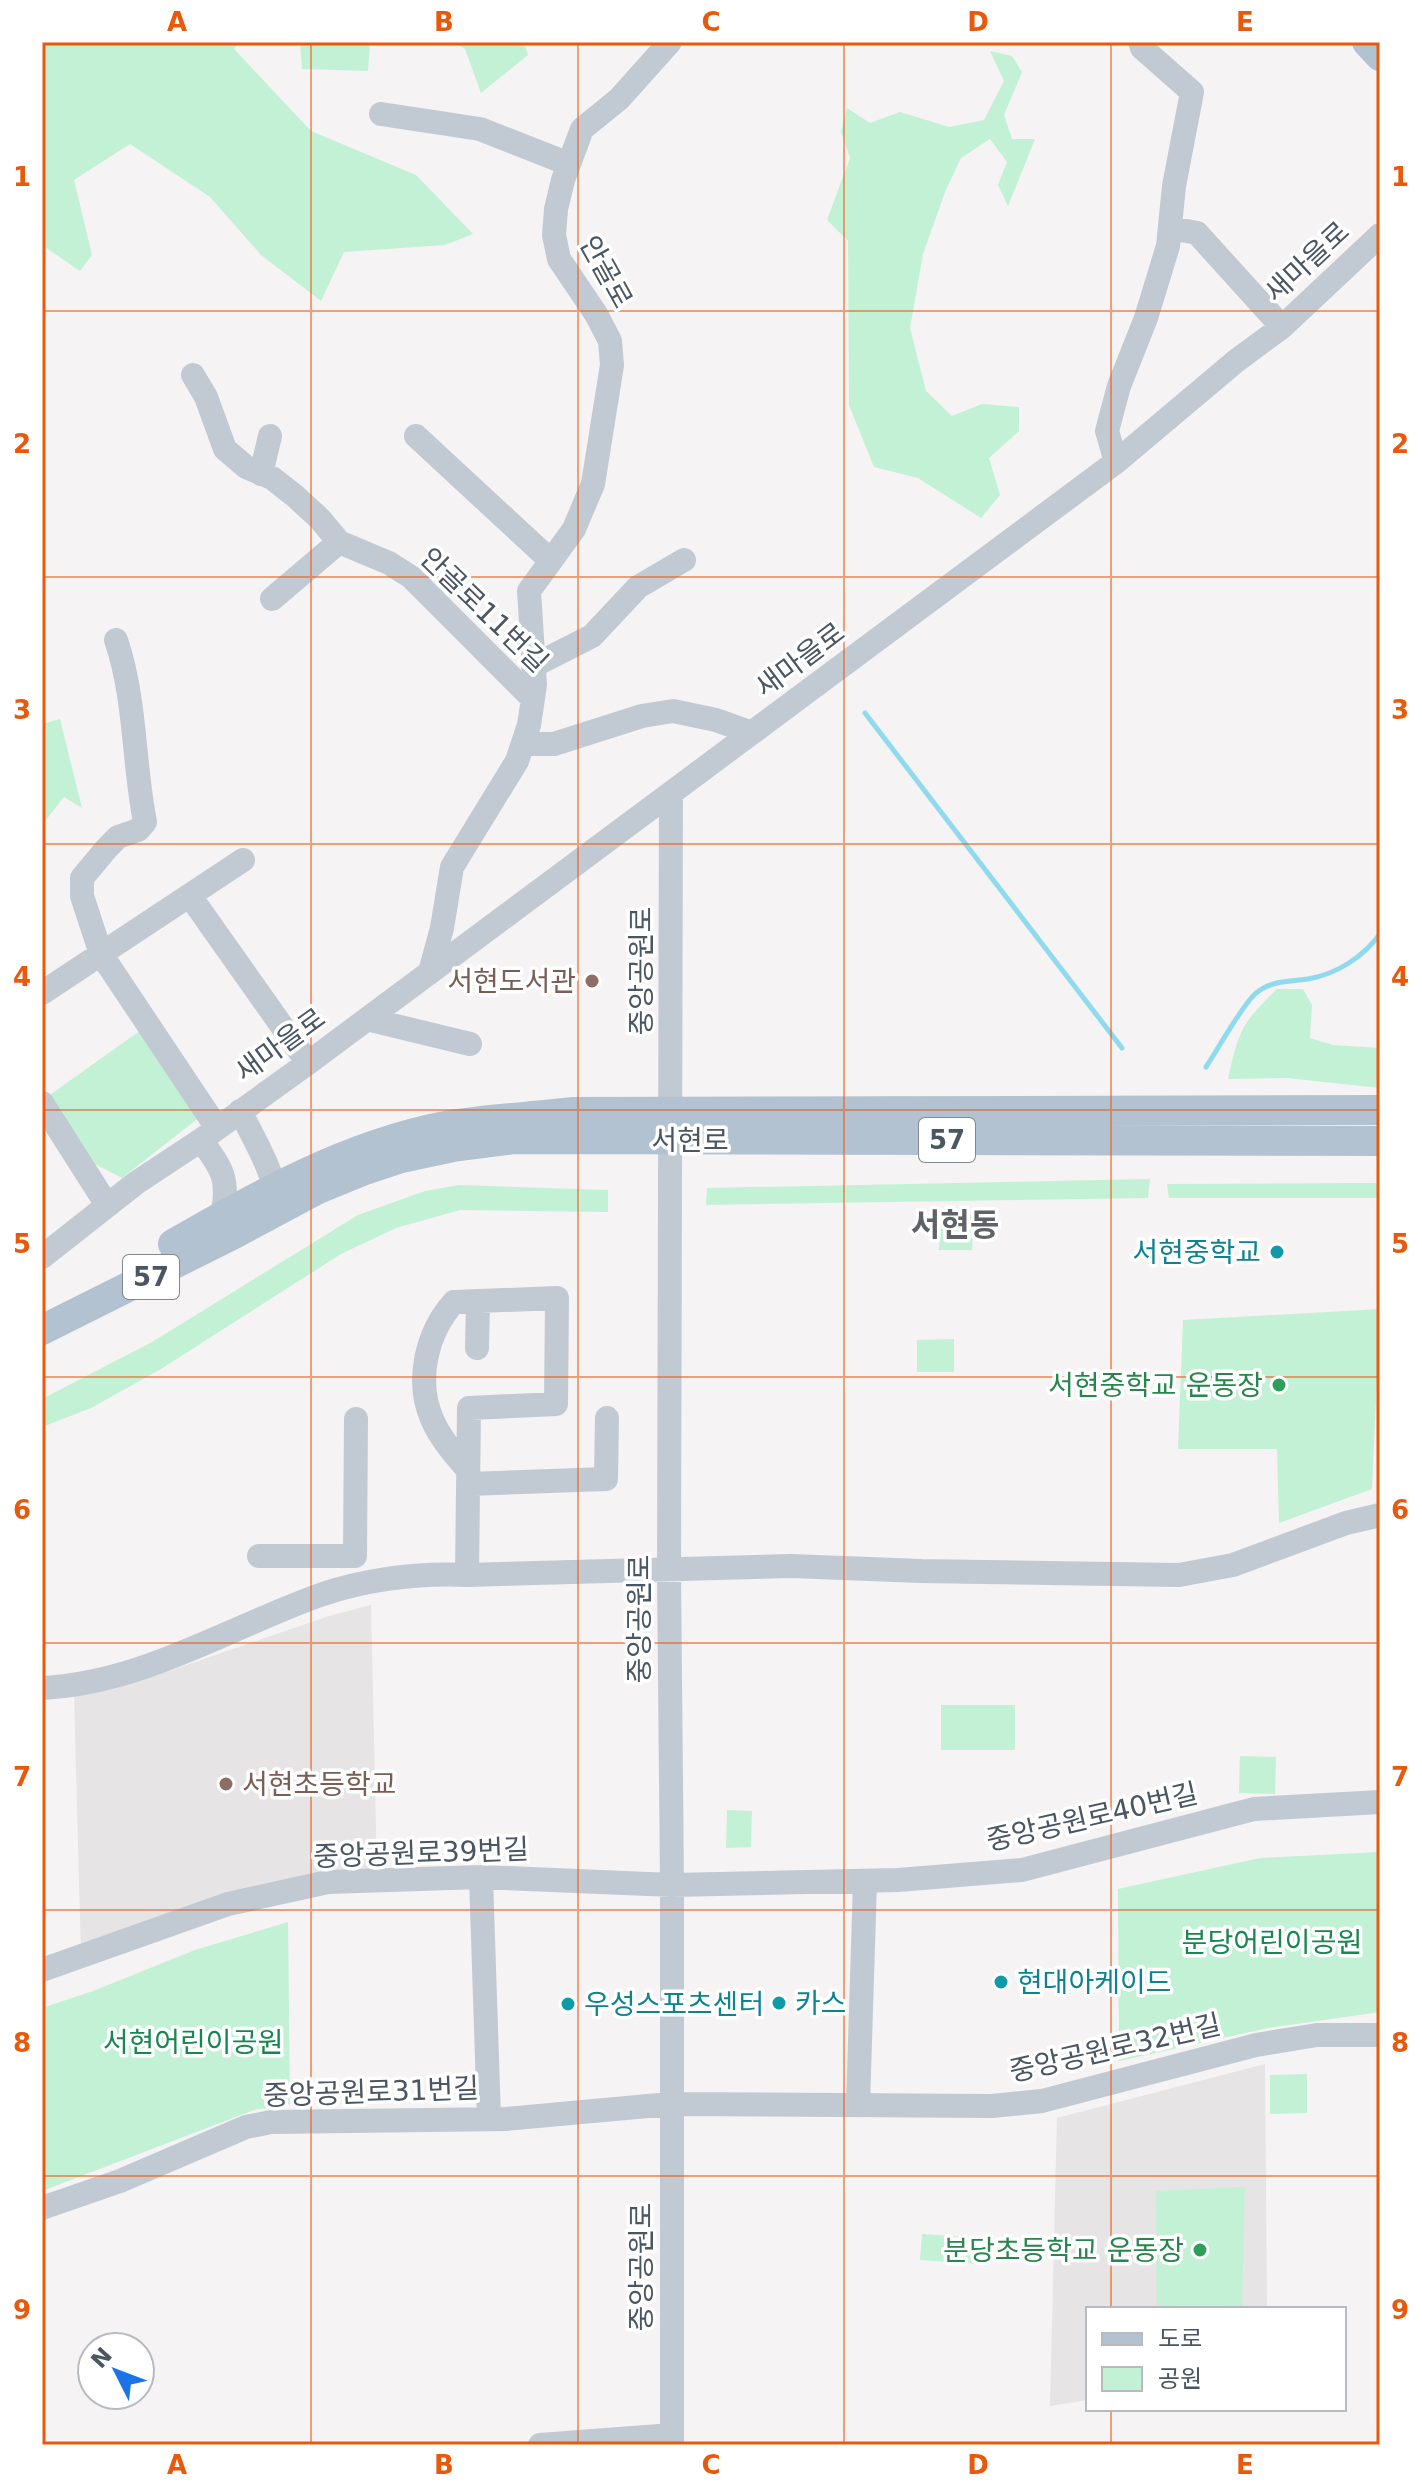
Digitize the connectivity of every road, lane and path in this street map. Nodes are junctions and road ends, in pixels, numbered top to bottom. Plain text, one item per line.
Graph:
1 (670, 42) edge
2 (1140, 42) edge
3 (1367, 42) edge
4 (1380, 56) edge
5 (381, 114) dead end
6 (569, 164) junction
7 (1171, 228) junction
8 (1380, 235) edge
9 (1282, 327) junction
10 (193, 375) dead end
11 (270, 436) dead end
12 (416, 436) dead end
13 (1116, 462) junction
14 (261, 474) junction
15 (339, 542) junction
16 (550, 560) junction
17 (684, 560) dead end
18 (272, 599) dead end
19 (116, 640) dead end
20 (533, 666) junction
21 (533, 699) junction
22 (752, 733) junction
23 (523, 744) junction
24 (671, 793) junction
25 (243, 860) dead end
26 (190, 896) junction
27 (101, 954) junction
28 (430, 972) junction
29 (42, 993) edge
30 (367, 1019) junction
31 (470, 1044) dead end
32 (308, 1063) junction
33 (42, 1103) edge
34 (1380, 1110) edge
35 (240, 1111) junction
36 (670, 1126) junction
37 (209, 1134) junction
38 (1380, 1141) edge
39 (277, 1199) junction
40 (107, 1205) junction
41 (222, 1216) junction
42 (45, 1250) edge
43 (478, 1301) junction
44 (42, 1307) edge
45 (42, 1330) edge
46 (477, 1348) dead end
47 (607, 1418) dead end
48 (356, 1419) dead end
49 (468, 1477) junction
50 (1380, 1515) edge
51 (259, 1556) dead end
52 (669, 1571) junction
53 (467, 1575) junction
54 (42, 1688) edge
55 (1380, 1802) edge
56 (481, 1877) junction
57 (865, 1882) junction
58 (672, 1885) junction
59 (42, 1970) edge
60 (1380, 2035) edge
61 (670, 2104) junction
62 (858, 2105) junction
63 (489, 2119) junction
64 (42, 2208) edge
65 (672, 2440) edge
66 (540, 2445) edge

1 - 6 street, 안골로
2 - 7 street
3 - 4 main road
5 - 6 street
6 - 16 street, 안골로
7 - 9 street
7 - 13 street
8 - 9 street, 새마을로
9 - 13 street, 새마을로
10 - 14 street, 안골로11번길
11 - 14 street
12 - 16 street
13 - 22 street, 새마을로
14 - 15 street, 안골로11번길
15 - 18 street
15 - 21 street, 안골로11번길
16 - 20 street, 안골로
17 - 20 street
19 - 27 street
20 - 21 street, 안골로
21 - 23 street, 안골로
22 - 23 street
22 - 24 street, 새마을로
23 - 28 street, 안골로
24 - 28 street, 새마을로
24 - 36 street, 중앙공원로
25 - 26 street
26 - 27 street
26 - 32 street
27 - 29 street
27 - 37 street
28 - 30 street, 새마을로
30 - 31 street
30 - 32 street, 새마을로
32 - 35 street, 새마을로
33 - 40 street
34 - 36 main road, 서현로 / 57
35 - 37 street, 새마을로
35 - 39 street
36 - 38 main road, 서현로 / 57
36 - 39 main road, 서현로 / 57
36 - 52 street, 중앙공원로
37 - 40 street, 새마을로
37 - 41 street
39 - 41 main road, 서현로 / 57
39 - 45 main road, 서현로 / 57
40 - 42 street, 새마을로
41 - 44 main road, 서현로 / 57
43 - 46 street
43 - 49 street
43 - 49 street
47 - 49 street
48 - 51 street
49 - 53 street
50 - 52 street
52 - 53 street
52 - 58 street, 중앙공원로
53 - 54 street
55 - 57 street, 중앙공원로40번길
56 - 58 street, 중앙공원로39번길
56 - 59 street, 중앙공원로39번길
56 - 63 street
57 - 58 street, 중앙공원로40번길
57 - 62 street
58 - 61 street, 중앙공원로
60 - 62 street, 중앙공원로32번길
61 - 62 street, 중앙공원로32번길
61 - 63 street, 중앙공원로31번길
61 - 65 street, 중앙공원로
63 - 64 street, 중앙공원로31번길
65 - 66 street

